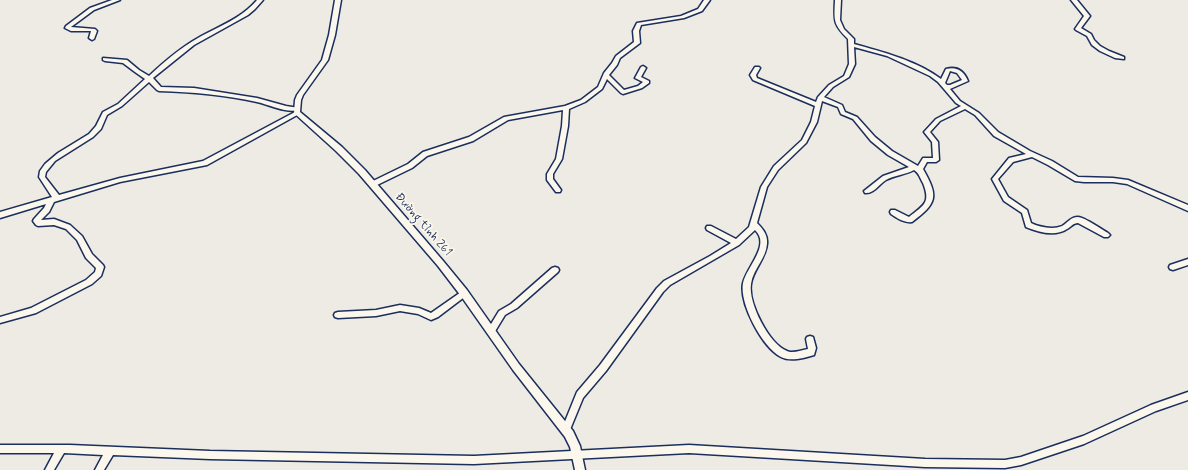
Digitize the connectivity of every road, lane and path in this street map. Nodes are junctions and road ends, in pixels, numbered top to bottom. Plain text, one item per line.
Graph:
1 (117, 0) edge
2 (260, 0) edge
3 (338, 0) edge
4 (707, 0) edge
5 (838, 0) edge
6 (1074, 0) edge
7 (92, 38) dead end
8 (852, 45) junction
9 (1122, 58) dead end
10 (105, 59) dead end
11 (643, 68) dead end
12 (757, 68) dead end
13 (606, 75) junction
14 (150, 79) junction
15 (819, 102) junction
16 (964, 107) junction
17 (566, 108) junction
18 (297, 111) junction
19 (1033, 155) junction
20 (917, 168) junction
21 (373, 184) junction
22 (558, 190) dead end
23 (867, 191) dead end
24 (55, 199) junction
25 (1188, 208) edge
26 (893, 212) dead end
27 (0, 215) edge
28 (753, 224) junction
29 (709, 228) dead end
30 (1106, 235) dead end
31 (737, 243) junction
32 (1188, 262) edge
33 (1173, 267) dead end
34 (555, 270) dead end
35 (464, 293) junction
36 (338, 316) dead end
37 (0, 320) edge
38 (491, 331) junction
39 (810, 339) dead end
40 (1188, 396) edge
41 (566, 429) junction
42 (0, 449) edge
43 (62, 449) junction
44 (110, 451) junction
45 (577, 455) junction
46 (49, 470) edge
47 (99, 470) edge
48 (580, 470) edge

1 - 7 street
2 - 14 street
3 - 18 main road
4 - 13 street
5 - 8 street
6 - 9 street
8 - 15 street
8 - 16 street
10 - 14 street
11 - 13 street
12 - 15 street
13 - 17 street
14 - 18 street
14 - 24 street
15 - 20 street
15 - 28 street
16 - 19 street
16 - 20 street
17 - 21 street
17 - 22 street
18 - 21 main road, Đường tỉnh 261
18 - 24 street
19 - 25 street
19 - 30 street
20 - 23 street
20 - 26 street
21 - 35 main road, Đường tỉnh 261
24 - 27 street
24 - 37 street
28 - 31 street
28 - 39 street
29 - 31 street
31 - 41 street
32 - 33 street
34 - 38 street
35 - 36 street
35 - 38 main road, Đường tỉnh 261
38 - 41 main road, Đường tỉnh 261
40 - 45 street
41 - 45 main road, Đường tỉnh 261
42 - 43 street
43 - 44 street
43 - 46 street
44 - 45 street
44 - 47 street
45 - 48 main road, Đường tỉnh 261

